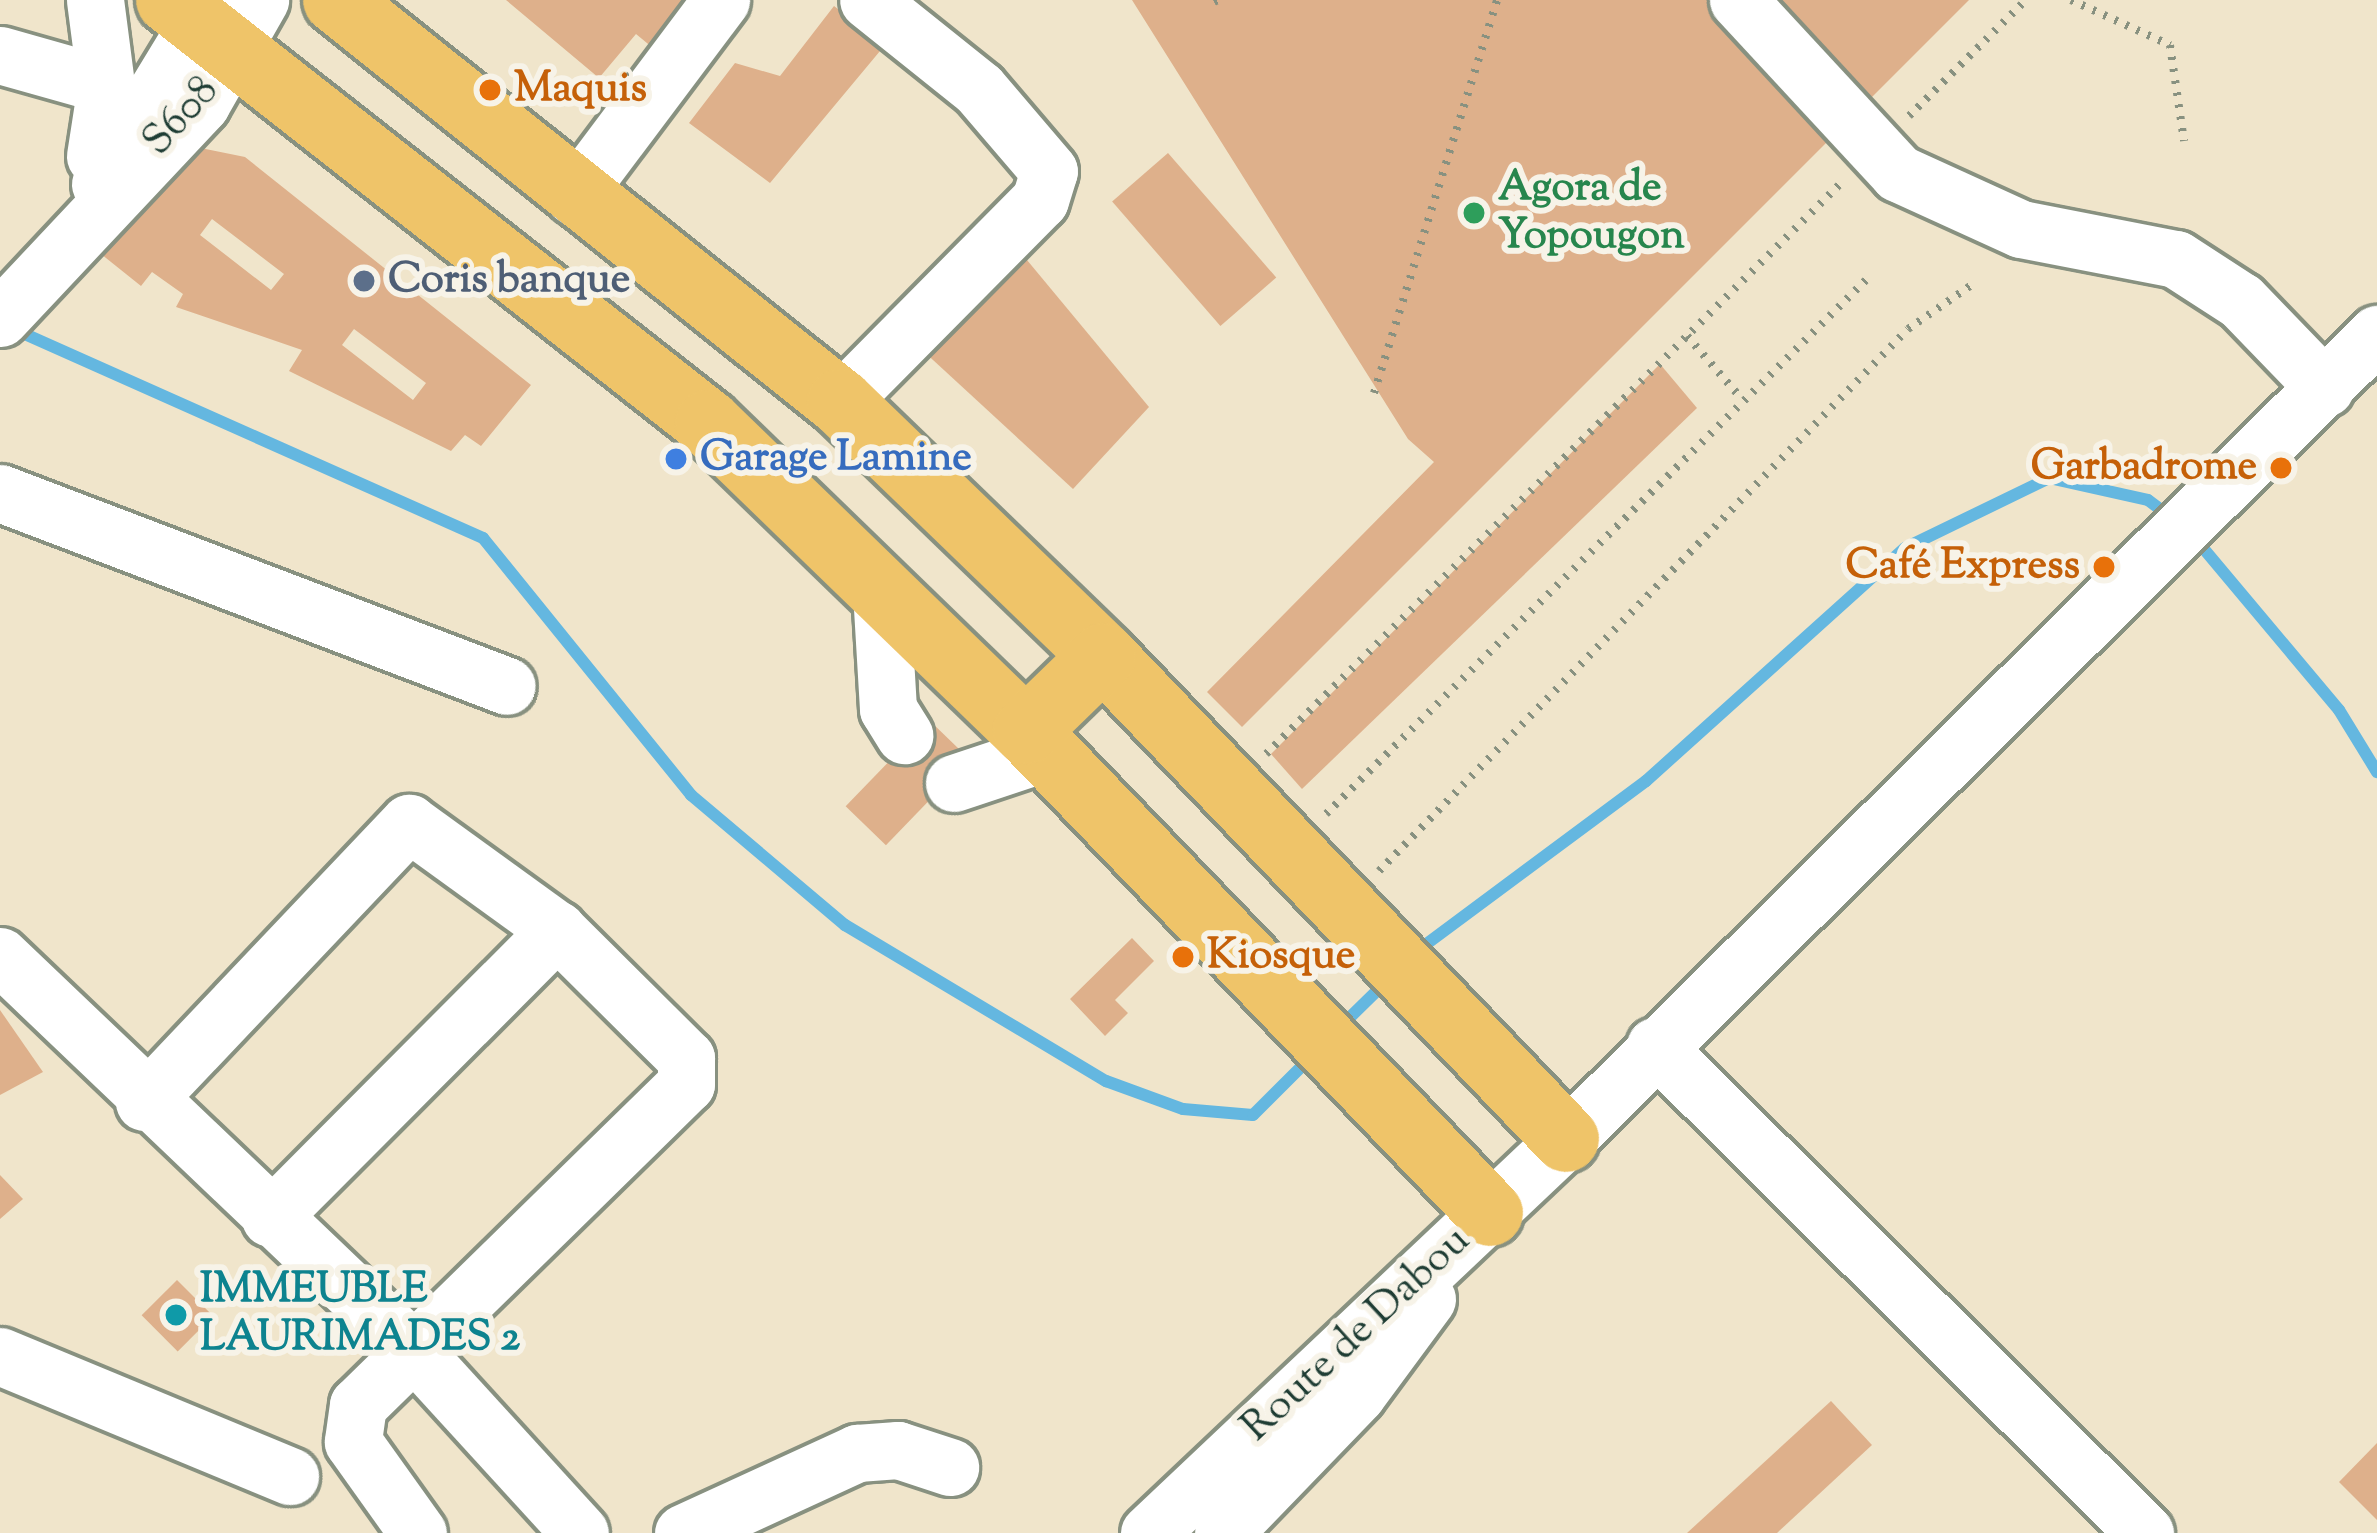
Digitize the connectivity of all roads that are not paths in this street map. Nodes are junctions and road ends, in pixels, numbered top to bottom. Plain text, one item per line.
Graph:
1 (94, 0) edge
2 (260, 0) edge
3 (336, 0) edge
4 (721, 0) edge
5 (868, 0) edge
6 (1738, 0) edge
7 (201, 20) edge
8 (0, 56) edge
9 (106, 85) junction
10 (574, 196) junction
11 (82, 220) junction
12 (0, 318) edge
13 (2377, 334) edge
14 (2325, 388) junction
15 (840, 402) junction
16 (0, 493) edge
17 (881, 591) junction
18 (1103, 656) junction
19 (507, 686) dead end
20 (904, 735) dead end
21 (1036, 742) junction
22 (954, 783) dead end
23 (557, 930) junction
24 (0, 956) edge
25 (1655, 1046) junction
26 (144, 1102) junction
27 (1566, 1139) junction
28 (1490, 1213) junction
29 (270, 1218) junction
30 (414, 1351) junction
31 (0, 1356) edge
32 (950, 1467) dead end
33 (290, 1476) dead end
34 (418, 1533) edge
35 (580, 1533) edge
36 (683, 1533) edge
37 (1149, 1533) edge
38 (1222, 1533) edge
39 (2144, 1533) edge

1 - 9 street, S608
2 - 7 street, S608
3 - 10 main road
4 - 10 street
5 - 15 street
6 - 14 street
7 - 11 street, S608
7 - 17 main road
8 - 9 street
9 - 11 street, S608
10 - 15 main road
11 - 12 street, S608
13 - 14 street
14 - 25 street, Route de Dabou
15 - 18 main road
16 - 19 street
17 - 20 street
17 - 21 main road
18 - 21 main road
18 - 27 main road
21 - 22 street
21 - 28 main road
23 - 26 street
23 - 29 street
23 - 30 street
24 - 26 street
25 - 27 street, Route de Dabou
25 - 39 street
26 - 29 street
27 - 28 street, Route de Dabou
28 - 37 street, Route de Dabou
28 - 38 street
29 - 30 street
30 - 34 street
30 - 35 street
31 - 33 street
32 - 36 street

